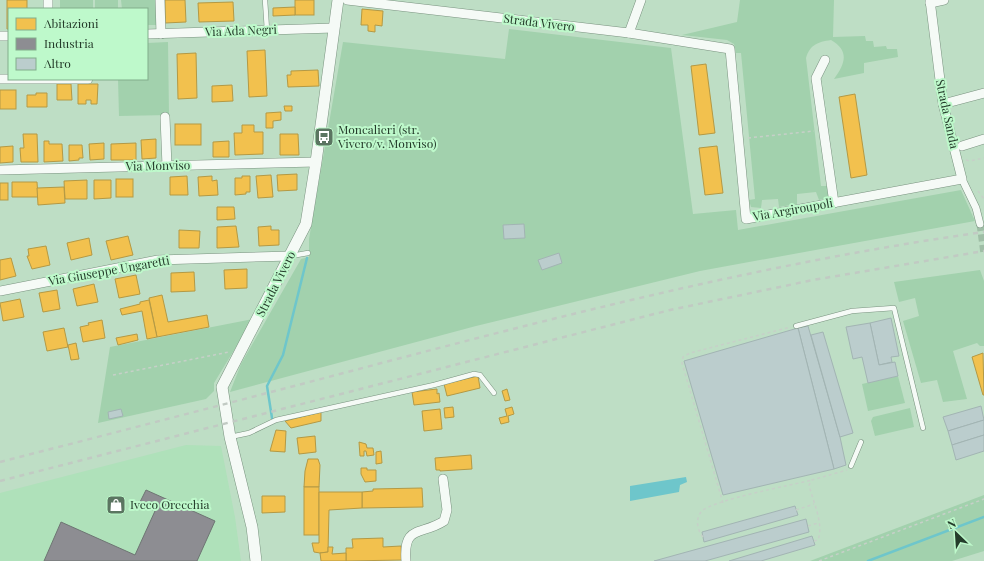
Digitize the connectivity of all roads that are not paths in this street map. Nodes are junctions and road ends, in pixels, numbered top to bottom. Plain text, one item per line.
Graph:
1 (160, 0) edge
2 (265, 0) edge
3 (338, 0) edge
4 (348, 0) edge
5 (641, 0) edge
6 (944, 0) edge
7 (930, 2) edge
8 (334, 28) junction
9 (267, 31) junction
10 (629, 33) junction
11 (148, 34) edge
12 (161, 34) junction
13 (730, 49) joint
14 (825, 60) dead end
15 (984, 93) edge
16 (942, 104) junction
17 (165, 117) dead end
18 (984, 139) edge
19 (962, 146) dead end
20 (316, 162) junction
21 (167, 166) junction
22 (0, 170) edge
23 (962, 179) junction
24 (834, 203) junction
25 (980, 224) dead end
26 (308, 253) dead end
27 (291, 256) junction
28 (0, 290) edge
29 (796, 326) road end
30 (494, 394) dead end
31 (923, 428) dead end
32 (230, 438) junction
33 (861, 442) dead end
34 (851, 466) road end
35 (443, 479) dead end
36 (256, 561) edge
37 (406, 561) edge

1 - 12 street
2 - 9 lane
3 - 8 street, Strada Vivero
4 - 10 street, Strada Vivero
5 - 10 street
6 - 7 street
7 - 16 street, Strada Sanda
8 - 9 street, Via Ada Negri
8 - 20 street, Strada Vivero
9 - 12 street, Via Ada Negri
10 - 13 street, Strada Vivero
11 - 12 street, Via Ada Negri
13 - 24 street, Via Argiroupoli
14 - 24 street
15 - 16 street
16 - 23 street, Strada Sanda
17 - 21 street
18 - 19 street
20 - 21 street, Via Monviso
20 - 27 street, Strada Vivero
21 - 22 street, Via Monviso
23 - 24 street, Via Argiroupoli
23 - 25 street, Strada Sanda
26 - 27 lane
27 - 28 street, Via Giuseppe Ungaretti
27 - 32 street, Strada Vivero
29 - 31 lane
30 - 32 lane
32 - 36 street, Strada Vivero
33 - 34 lane
35 - 37 street

